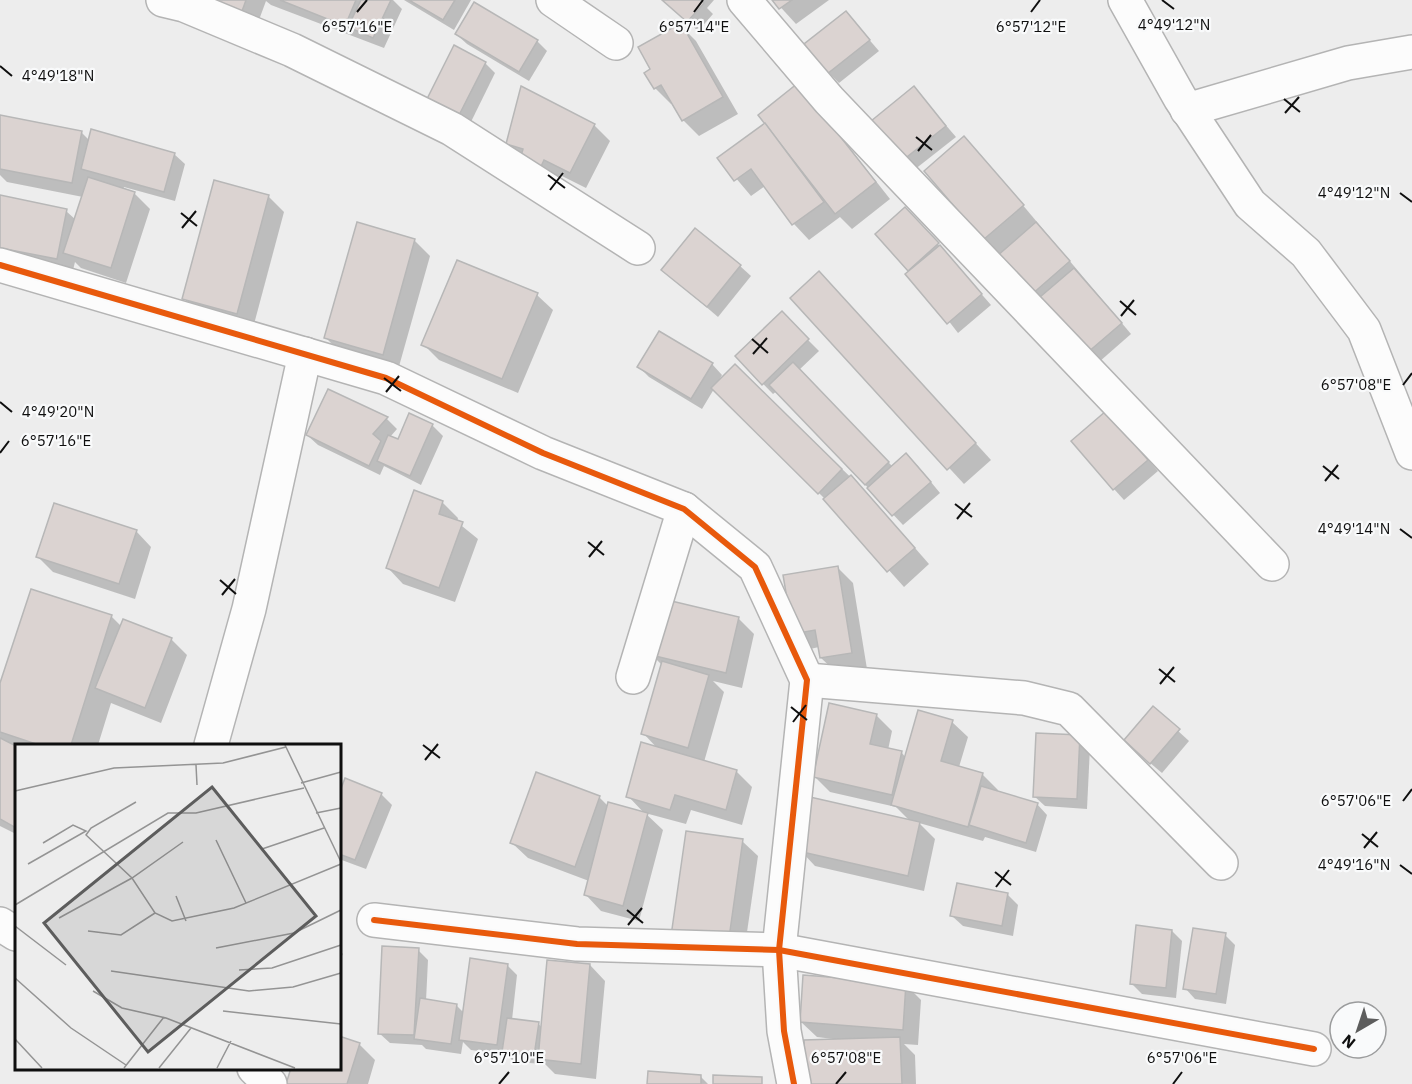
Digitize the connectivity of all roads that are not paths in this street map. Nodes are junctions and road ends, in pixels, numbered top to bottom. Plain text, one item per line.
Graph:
1 (163, 0) edge
2 (553, 0) edge
3 (744, 0) edge
4 (1125, 0) edge
5 (616, 43) dead end
6 (1412, 52) edge
7 (1187, 110) junction
8 (638, 248) dead end
9 (0, 265) edge
10 (305, 354) junction
11 (1412, 453) edge
12 (684, 509) junction
13 (1272, 564) dead end
14 (633, 677) dead end
15 (807, 680) junction
16 (211, 744) edge
17 (1221, 863) dead end
18 (374, 920) dead end
19 (0, 924) edge
20 (15, 932) edge
21 (779, 950) junction
22 (1314, 1049) dead end
23 (255, 1069) edge
24 (270, 1084) edge
25 (794, 1084) edge

1 - 8 street
2 - 5 street
3 - 13 street
4 - 7 street
6 - 7 street
7 - 11 street
9 - 10 street
10 - 12 street
10 - 16 street
12 - 14 street
12 - 15 street
15 - 17 street
15 - 21 street
18 - 21 street
19 - 20 street
21 - 22 street
21 - 25 street
23 - 24 street

